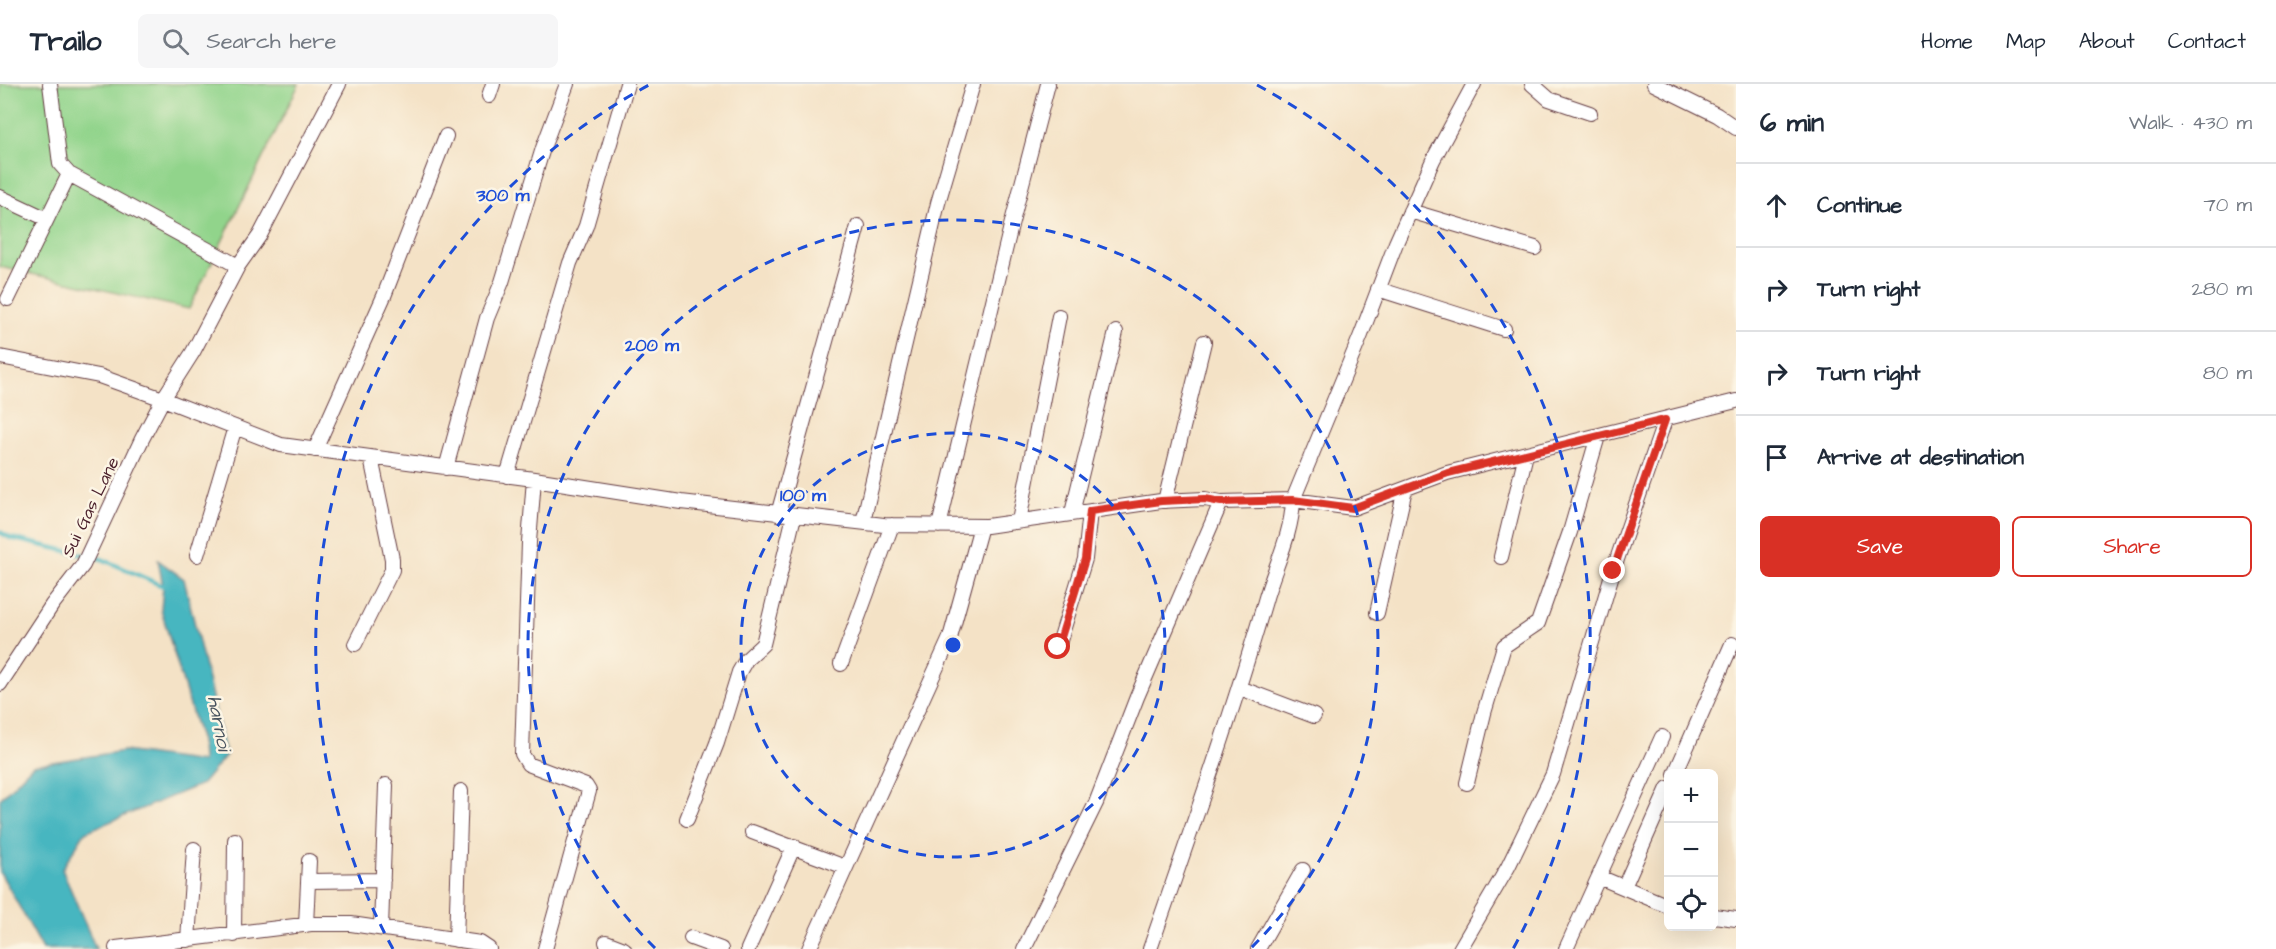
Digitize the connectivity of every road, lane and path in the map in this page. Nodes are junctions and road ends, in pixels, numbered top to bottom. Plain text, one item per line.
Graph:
1 (50, 84) edge
2 (339, 84) edge
3 (567, 84) edge
4 (627, 84) edge
5 (973, 84) edge
6 (1048, 84) edge
7 (1474, 84) edge
8 (1532, 84) edge
9 (1657, 85) edge
10 (1590, 113) dead end
11 (1736, 129) edge
12 (446, 136) dead end
13 (69, 174) junction
14 (0, 198) edge
15 (1410, 211) junction
16 (47, 219) junction
17 (858, 226) dead end
18 (1535, 248) dead end
19 (238, 266) junction
20 (1378, 290) junction
21 (8, 299) dead end
22 (1059, 316) dead end
23 (1504, 329) dead end
24 (1116, 332) dead end
25 (1204, 342) dead end
26 (0, 357) edge
27 (163, 399) junction
28 (1736, 401) edge
29 (1665, 420) junction
30 (234, 427) junction
31 (1598, 436) junction
32 (315, 450) junction
33 (1526, 454) junction
34 (371, 458) junction
35 (446, 468) junction
36 (507, 476) junction
37 (534, 479) junction
38 (1405, 489) junction
39 (1293, 500) junction
40 (1165, 501) junction
41 (1221, 502) junction
42 (1090, 511) junction
43 (1072, 513) junction
44 (778, 514) junction
45 (794, 516) junction
46 (1019, 521) junction
47 (863, 522) junction
48 (892, 525) junction
49 (939, 526) junction
50 (981, 526) junction
51 (197, 555) dead end
52 (1501, 557) dead end
53 (1377, 613) dead end
54 (355, 644) dead end
55 (1732, 644) dead end
56 (1058, 647) dead end
57 (841, 664) dead end
58 (0, 684) edge
59 (1240, 688) junction
60 (1314, 716) dead end
61 (1662, 736) dead end
62 (1677, 769) edge
63 (1467, 783) dead end
64 (386, 784) dead end
65 (460, 791) dead end
66 (1664, 797) edge
67 (687, 819) dead end
68 (752, 832) dead end
69 (235, 840) dead end
70 (794, 846) junction
71 (194, 849) dead end
72 (309, 861) dead end
73 (845, 867) junction
74 (1303, 870) dead end
75 (1599, 877) junction
76 (383, 880) junction
77 (309, 881) junction
78 (1624, 887) junction
79 (1664, 904) edge
80 (1718, 917) edge
81 (1736, 919) edge
82 (306, 925) junction
83 (381, 928) junction
84 (234, 935) junction
85 (692, 938) dead end
86 (188, 940) junction
87 (456, 940) junction
88 (606, 942) dead end
89 (217, 943) edge
90 (116, 948) edge
91 (489, 949) edge
92 (544, 949) edge
93 (624, 949) edge
94 (721, 949) edge
95 (748, 949) edge
96 (809, 949) edge
97 (1024, 949) edge
98 (1150, 949) edge
99 (1258, 949) edge
100 (1460, 949) edge
101 (1566, 949) edge

1 - 13 street
2 - 19 street, Sui Gas Lane
3 - 35 street
4 - 36 street
5 - 47 street
6 - 49 street
7 - 15 street
8 - 10 street
9 - 11 street
12 - 32 street
13 - 16 street
13 - 19 street
14 - 16 street
15 - 18 street
15 - 20 street
16 - 21 street
17 - 44 street
19 - 27 street, Sui Gas Lane
20 - 23 street
20 - 39 street
22 - 46 street
24 - 43 street
25 - 40 street
26 - 27 street
27 - 30 street
27 - 58 street, Sui Gas Lane
28 - 29 street
29 - 31 street
29 - 100 street
30 - 32 street
30 - 51 street
31 - 33 street
31 - 63 street
32 - 34 street
33 - 38 street
33 - 52 street
34 - 35 street
34 - 54 street
35 - 36 street
36 - 37 street
37 - 44 street
37 - 92 street
38 - 39 street
38 - 53 street
39 - 41 street
39 - 59 street
40 - 41 street
40 - 42 street
41 - 97 street
42 - 43 street
42 - 56 street
43 - 46 street
44 - 45 street
45 - 47 street
45 - 67 street
46 - 50 street
47 - 48 street
48 - 49 street
48 - 57 street
49 - 50 street
50 - 73 street
55 - 62 street
59 - 60 street
59 - 98 street
61 - 75 street
64 - 76 street
65 - 87 street
66 - 78 street
68 - 70 street
69 - 84 street
70 - 73 street
70 - 95 street
71 - 86 street
72 - 77 street
73 - 96 street
74 - 99 street
75 - 78 street
75 - 101 street
76 - 77 street
76 - 83 street
77 - 82 street
78 - 79 street
80 - 81 street
82 - 83 street
82 - 84 street
83 - 87 street
84 - 89 street
85 - 94 street
86 - 89 street
86 - 90 street
87 - 91 street
88 - 93 street

